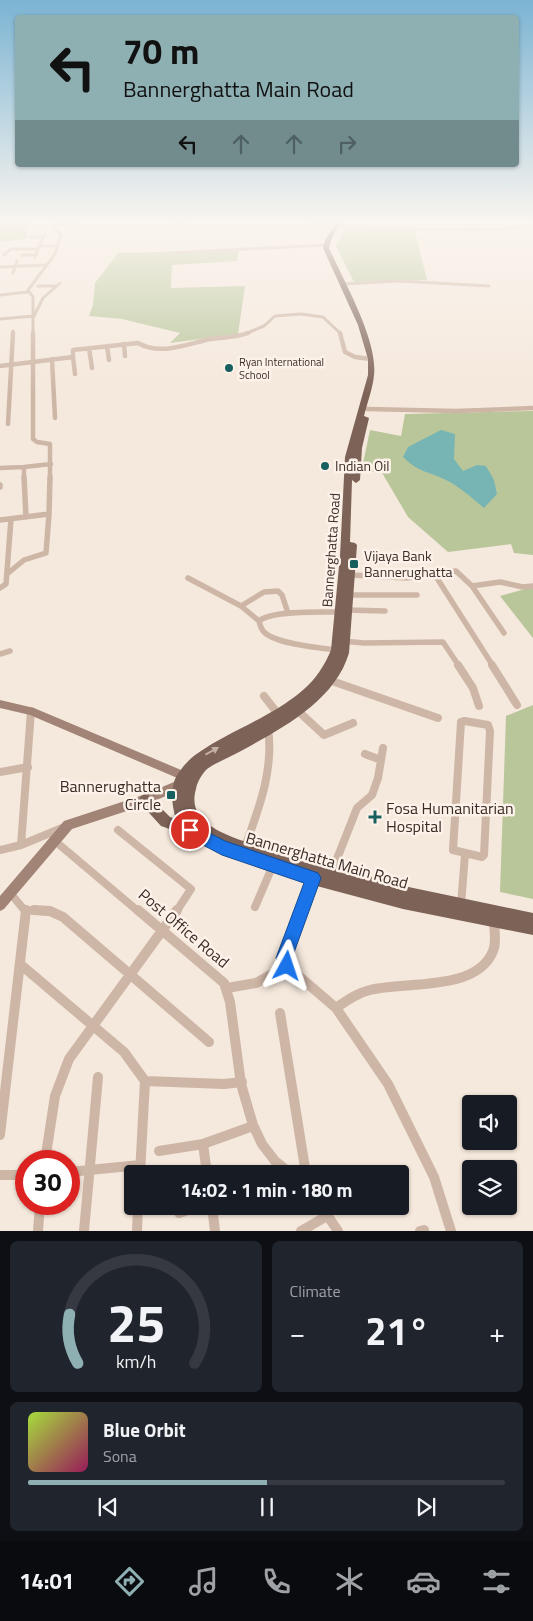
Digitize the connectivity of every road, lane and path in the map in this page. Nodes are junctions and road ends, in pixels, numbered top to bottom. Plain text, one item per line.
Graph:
1 (34, 280) edge
2 (344, 280) edge
3 (345, 280) edge
4 (346, 284) junction
5 (38, 286) dead end
6 (489, 286) dead end
7 (28, 292) junction
8 (0, 294) edge
9 (32, 317) junction
10 (0, 320) edge
11 (13, 331) dead end
12 (124, 344) junction
13 (107, 346) junction
14 (89, 348) junction
15 (73, 356) junction
16 (125, 356) dead end
17 (371, 358) junction
18 (52, 359) junction
19 (109, 360) dead end
20 (33, 362) junction
21 (11, 364) junction
22 (0, 366) edge
23 (92, 368) dead end
24 (75, 374) dead end
25 (533, 408) edge
26 (368, 409) junction
27 (55, 418) dead end
28 (8, 424) dead end
29 (51, 464) junction
30 (24, 467) junction
31 (0, 468) edge
32 (351, 504) junction
33 (49, 514) junction
34 (26, 517) junction
35 (11, 519) junction
36 (0, 520) edge
37 (7, 574) junction
38 (350, 575) junction
39 (435, 575) junction
40 (188, 578) dead end
41 (472, 586) junction
42 (533, 586) edge
43 (0, 588) edge
44 (349, 595) junction
45 (417, 595) dead end
46 (240, 606) junction
47 (344, 611) junction
48 (384, 611) dead end
49 (288, 613) junction
50 (259, 621) junction
51 (504, 633) dead end
52 (340, 644) junction
53 (10, 652) dead end
54 (0, 654) edge
55 (329, 680) junction
56 (264, 696) dead end
57 (0, 704) edge
58 (517, 705) dead end
59 (479, 706) dead end
60 (297, 710) junction
61 (31, 711) junction
62 (278, 714) junction
63 (438, 718) dead end
64 (353, 723) dead end
65 (268, 728) junction
66 (383, 748) dead end
67 (365, 754) dead end
68 (381, 760) junction
69 (28, 767) junction
70 (0, 772) edge
71 (186, 782) junction
72 (144, 800) junction
73 (68, 825) junction
74 (118, 830) dead end
75 (190, 830) junction
76 (55, 841) junction
77 (21, 845) junction
78 (245, 847) junction
79 (0, 850) edge
80 (465, 854) junction
81 (273, 865) junction
82 (329, 877) junction
83 (313, 878) junction
84 (11, 894) junction
85 (0, 905) edge
86 (255, 907) dead end
87 (461, 909) junction
88 (26, 910) junction
89 (494, 920) junction
90 (533, 920) edge
91 (533, 928) edge
92 (163, 931) junction
93 (20, 964) junction
94 (287, 966) junction
95 (131, 974) junction
96 (226, 988) junction
97 (336, 1008) junction
98 (280, 1013) dead end
99 (93, 1025) junction
100 (210, 1042) dead end
101 (98, 1077) dead end
102 (145, 1081) junction
103 (242, 1082) junction
104 (254, 1126) junction
105 (0, 1135) edge
106 (203, 1144) junction
107 (46, 1150) edge
108 (159, 1151) dead end
109 (140, 1165) edge
110 (206, 1165) edge
111 (278, 1165) edge
112 (305, 1165) edge
113 (124, 1169) edge
114 (90, 1170) junction
115 (80, 1171) edge
116 (0, 1175) edge
117 (15, 1175) edge
118 (39, 1215) edge
119 (138, 1215) edge
120 (213, 1215) edge
121 (319, 1215) edge
122 (327, 1215) edge
123 (38, 1231) edge
124 (84, 1231) edge
125 (137, 1231) edge
126 (215, 1231) edge
127 (301, 1231) edge
128 (338, 1231) edge
129 (451, 1231) edge

1 - 7 street
2 - 4 main road, Bannerghatta Road
3 - 4 main road, Bannerghatta Road
4 - 6 street
4 - 17 main road, Bannerghatta Road
4 - 26 main road, Bannerghatta Road
5 - 9 street
7 - 8 street
7 - 9 street
9 - 10 street
9 - 20 street
11 - 21 street
12 - 13 street
12 - 16 street
12 - 17 street
13 - 14 street
13 - 19 street
14 - 15 street
14 - 23 street
15 - 18 street
15 - 24 street
17 - 32 main road, Bannerghatta Road
18 - 20 street
18 - 27 street
20 - 21 street
20 - 29 street
21 - 22 street
21 - 28 street
25 - 26 street
26 - 32 main road, Bannerghatta Road
29 - 30 street
29 - 33 street
30 - 31 street
30 - 34 street
32 - 38 main road, Bannerghatta Road
32 - 47 main road, Bannerghatta Road
33 - 34 street
33 - 37 street
34 - 35 street
35 - 36 street
35 - 37 street
37 - 43 street
38 - 39 street
38 - 44 main road, Bannerghatta Road
39 - 41 street
39 - 58 street
40 - 46 street
41 - 42 street
41 - 51 street
44 - 45 street
44 - 47 main road, Bannerghatta Road
46 - 49 street
46 - 50 street
47 - 48 street
47 - 49 street
47 - 52 main road, Bannerghatta Road
49 - 50 street
50 - 52 street
52 - 55 main road, Bannerghatta Road
52 - 59 street
52 - 62 main road, Bannerghatta Road
53 - 54 street
55 - 60 main road, Bannerghatta Road
55 - 63 street
56 - 62 street
57 - 61 main road
60 - 64 street
60 - 65 main road, Bannerghatta Road
61 - 69 street
61 - 71 main road
71 -> 62 main road, Bannerghatta Road
65 - 71 main road, Bannerghatta Road
65 - 78 street
66 - 68 street
67 - 68 street
68 - 82 street
69 - 70 street
69 - 77 street
71 - 72 street
71 - 75 main road
71 - 78 main road, Bannerghatta Main Road
72 - 73 street
72 - 75 main road, Bannerghatta Main Road
73 - 76 street
73 - 77 street
74 - 92 street
75 - 81 main road, Bannerghatta Main Road
76 - 84 street
76 - 92 street, Post Office Road
77 - 79 street
78 - 82 main road, Bannerghatta Main Road
80 - 80 street
80 - 87 street
81 - 83 main road, Bannerghatta Main Road
81 - 86 street
82 - 83 main road, Bannerghatta Main Road
82 - 87 main road, Bannerghatta Main Road
83 - 94 street
84 - 85 street
84 - 88 street
87 - 89 main road, Bannerghatta Main Road
87 - 90 main road, Bannerghatta Main Road
88 - 93 street
88 - 95 street
89 - 91 main road, Bannerghatta Main Road
89 - 97 street
92 - 95 street
92 - 96 street, Post Office Road
93 - 99 street
93 - 105 street
94 - 96 street
94 - 97 street
95 - 99 street
95 - 100 street
96 - 103 street, Post Office Road
97 - 129 street
98 - 112 street
99 - 102 street
99 - 107 street
101 - 114 street
102 - 103 street
102 - 109 street
103 - 104 street, Post Office Road
104 - 106 street
104 - 111 street, Post Office Road
106 - 108 street
106 - 110 street
113 - 114 street
114 - 115 street
114 - 124 street
116 - 117 street
118 - 123 street
119 - 125 street
120 - 126 street
121 - 127 street
122 - 128 street

